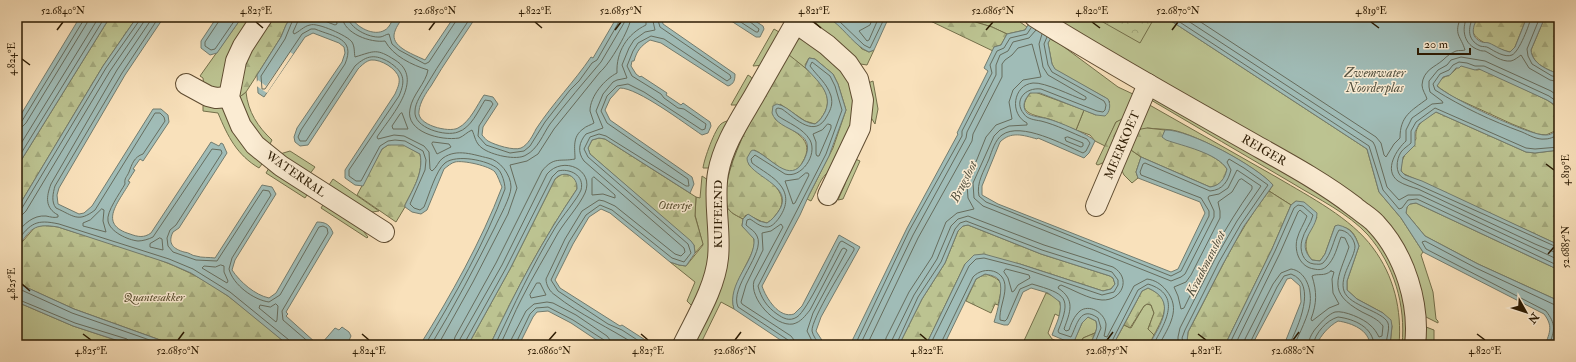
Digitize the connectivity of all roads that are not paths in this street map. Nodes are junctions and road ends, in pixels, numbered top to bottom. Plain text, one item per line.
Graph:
1 (262, 17) edge
2 (1035, 17) edge
3 (798, 20) edge
4 (186, 84) dead end
5 (1148, 84) junction
6 (229, 97) junction
7 (828, 194) dead end
8 (1096, 206) dead end
9 (384, 232) dead end
10 (683, 345) edge
11 (1415, 345) edge

1 - 6 street
2 - 5 street, REIGER
3 - 7 street, KUIFEEND
3 - 10 street, KUIFEEND
4 - 6 street
5 - 8 street, MEERKOET
5 - 11 street, REIGER
6 - 9 street, WATERRAL

